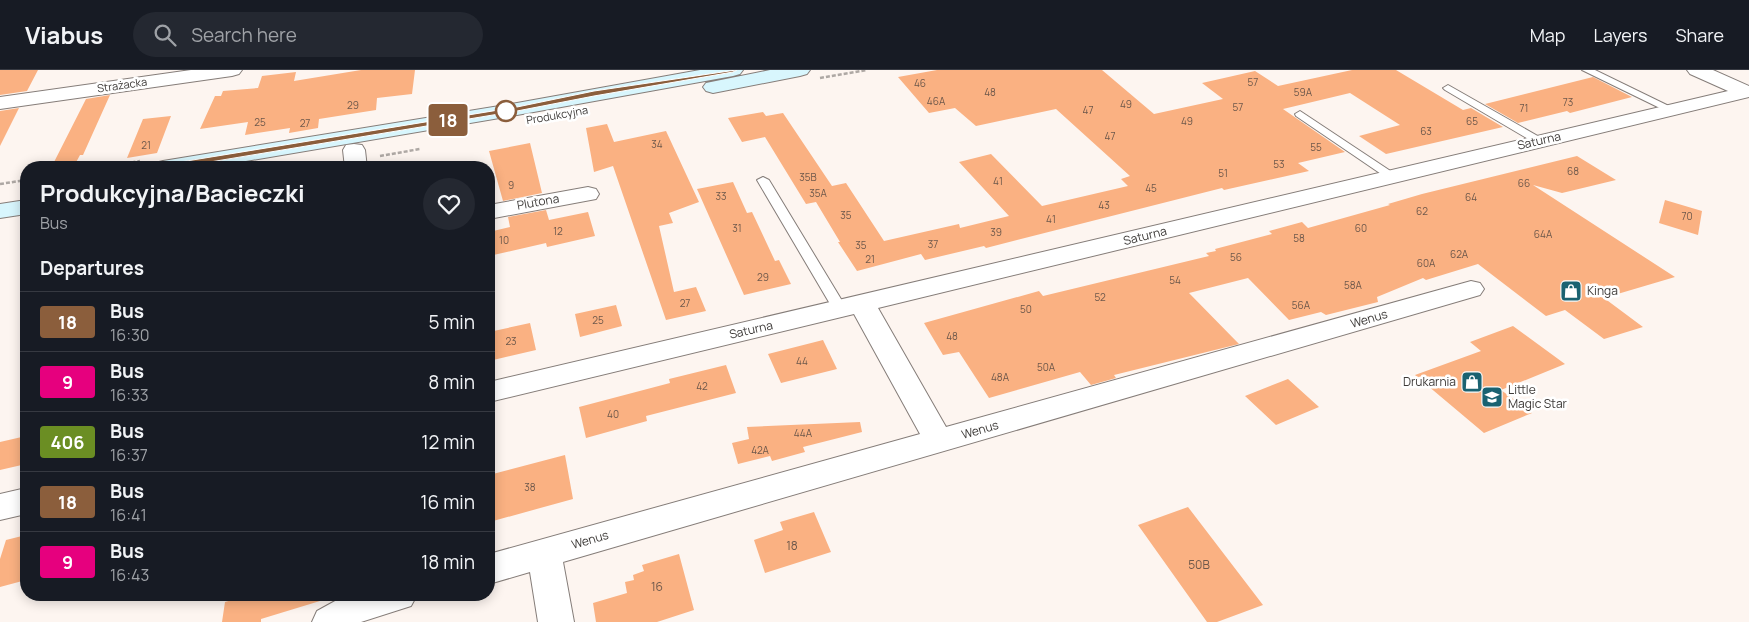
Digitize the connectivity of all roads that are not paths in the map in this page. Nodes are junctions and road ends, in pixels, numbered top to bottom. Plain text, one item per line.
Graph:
1 (85, 70) edge
2 (232, 70) edge
3 (733, 70) edge
4 (800, 70) edge
5 (1587, 70) edge
6 (1697, 70) edge
7 (707, 77) edge
8 (1448, 88) dead end
9 (72, 92) junction
10 (1748, 92) edge
11 (0, 103) edge
12 (1672, 110) junction
13 (1300, 114) dead end
14 (1540, 141) junction
15 (355, 151) edge
16 (241, 161) edge
17 (296, 161) edge
18 (1391, 176) junction
19 (763, 180) dead end
20 (20, 192) edge
21 (588, 194) dead end
22 (0, 195) edge
23 (20, 208) edge
24 (0, 211) edge
25 (495, 211) edge
26 (1471, 290) dead end
27 (851, 306) junction
28 (495, 391) edge
29 (939, 442) junction
30 (20, 502) edge
31 (0, 507) edge
32 (544, 553) junction
33 (495, 567) edge
34 (381, 601) edge
35 (347, 612) edge
36 (556, 622) edge

1 - 9 street, Strażacka
2 - 9 street, Strażacka
3 - 7 main road, Produkcyjna
4 - 7 main road, Produkcyjna
5 - 12 lane
6 - 10 street, Saturna
7 - 15 main road, Produkcyjna
8 - 14 lane
9 - 11 street, Strażacka
10 - 12 street, Saturna
12 - 14 street, Saturna
13 - 18 lane
14 - 18 street, Saturna
15 - 16 main road, Produkcyjna
15 - 17 main road, Produkcyjna
18 - 27 street, Saturna
19 - 27 lane
20 - 22 main road
21 - 25 street, Plutona
23 - 24 main road
26 - 29 street, Wenus
27 - 28 street, Saturna
27 - 29 street
29 - 32 street, Wenus
30 - 31 street
32 - 33 street, Wenus
32 - 36 street
34 - 35 street

